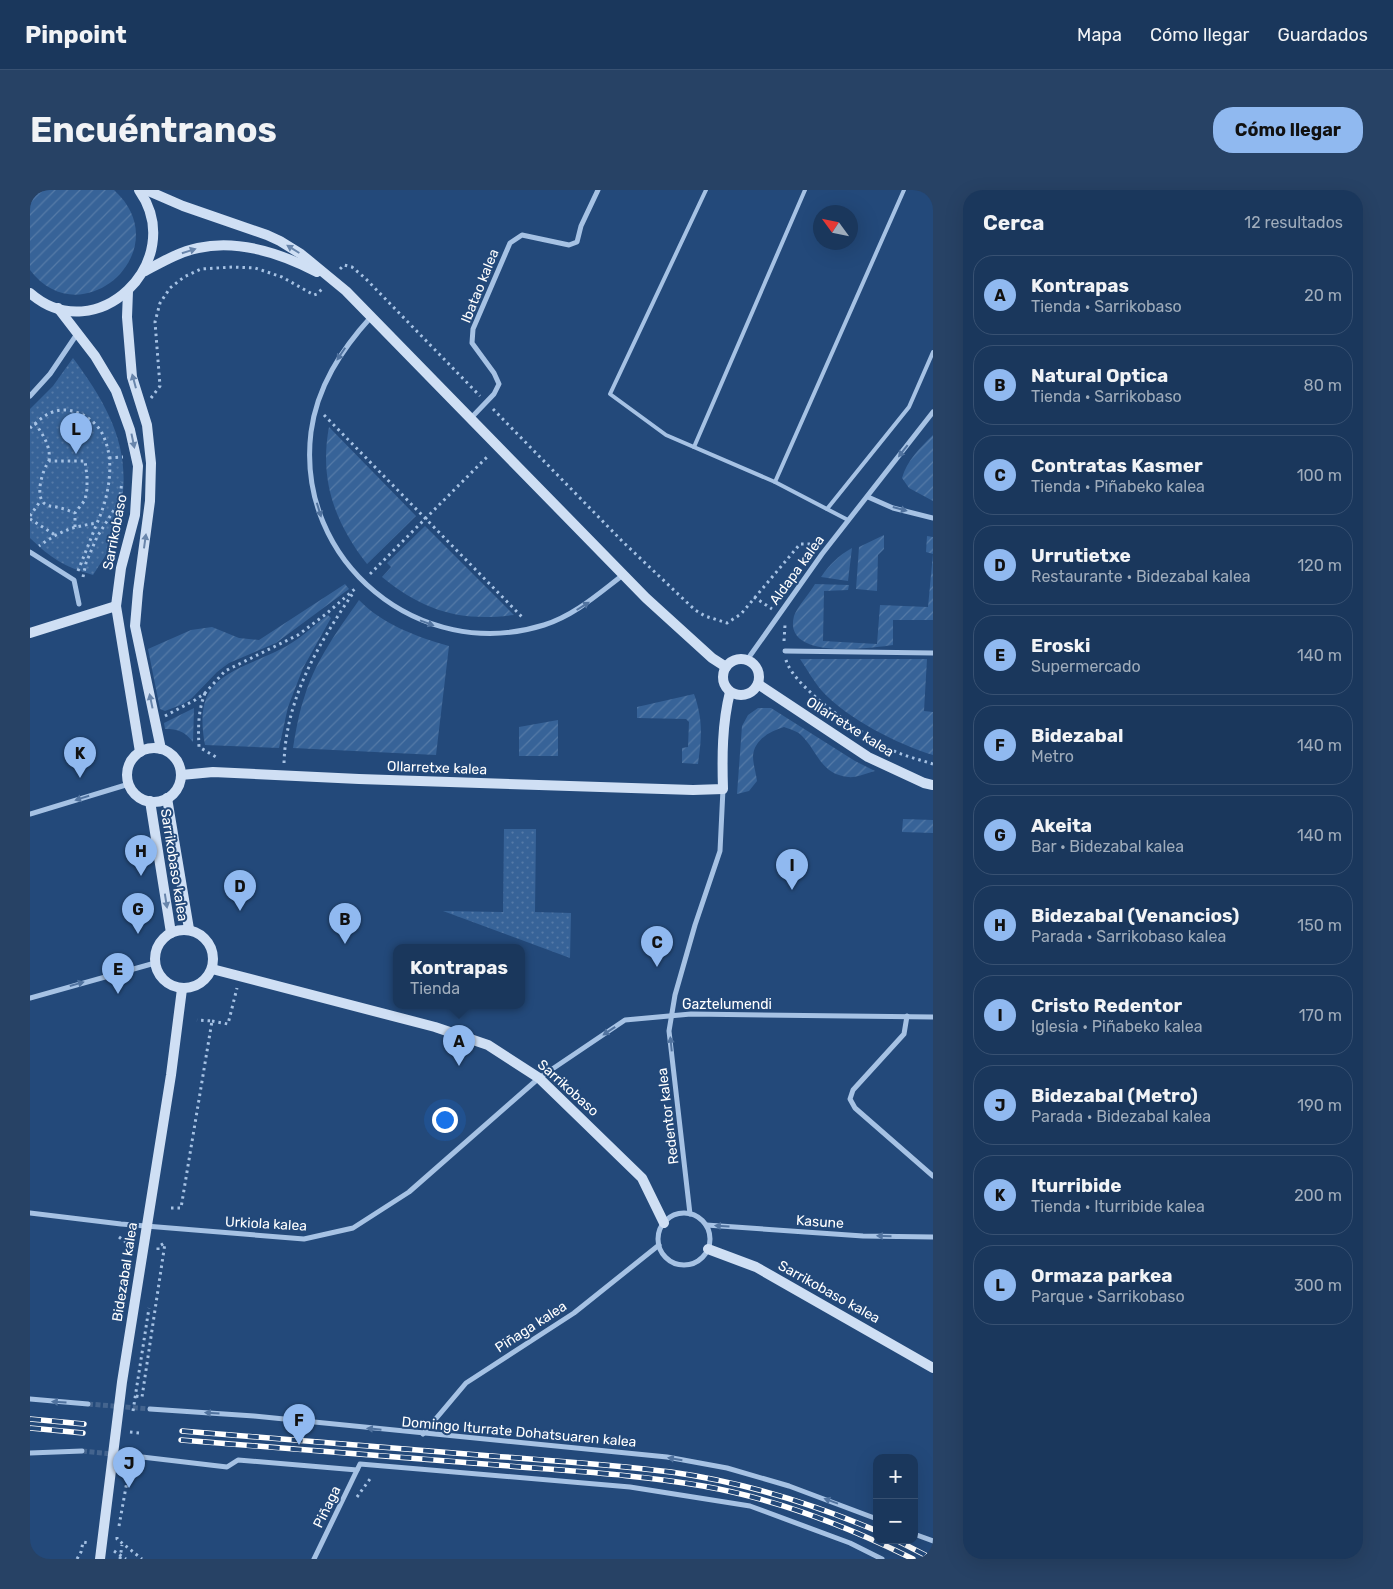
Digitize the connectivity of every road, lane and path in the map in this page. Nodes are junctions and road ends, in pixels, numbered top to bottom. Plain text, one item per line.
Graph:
1 (138, 190) edge
2 (146, 190) edge
3 (598, 190) edge
4 (706, 190) edge
5 (806, 190) edge
6 (904, 190) edge
7 (145, 270) junction
8 (330, 280) junction
9 (128, 292) junction
10 (30, 293) edge
11 (58, 308) junction
12 (371, 317) junction
13 (77, 333) junction
14 (933, 352) edge
15 (30, 396) edge
16 (486, 402) junction
17 (152, 406) dead end
18 (316, 408) junction
19 (933, 412) edge
20 (471, 418) junction
21 (35, 424) junction
22 (30, 428) edge
23 (498, 446) junction
24 (694, 446) junction
25 (134, 448) junction
26 (49, 461) junction
27 (124, 465) dead end
28 (122, 482) dead end
29 (775, 482) junction
30 (868, 497) junction
31 (41, 500) junction
32 (827, 509) junction
33 (75, 513) junction
34 (30, 518) edge
35 (424, 518) junction
36 (933, 518) edge
37 (848, 520) junction
38 (97, 522) junction
39 (75, 527) junction
40 (55, 535) junction
41 (800, 544) dead end
42 (30, 552) edge
43 (624, 575) junction
44 (368, 576) dead end
45 (83, 579) dead end
46 (74, 580) junction
47 (754, 597) junction
48 (79, 604) dead end
49 (116, 606) junction
50 (779, 614) junction
51 (526, 621) dead end
52 (30, 633) edge
53 (785, 651) junction
54 (933, 653) edge
55 (748, 660) junction
56 (726, 667) junction
57 (758, 684) junction
58 (730, 692) junction
59 (205, 693) junction
60 (164, 716) dead end
61 (161, 749) junction
62 (140, 752) junction
63 (216, 757) dead end
64 (933, 764) edge
65 (181, 775) junction
66 (284, 775) junction
67 (129, 784) junction
68 (933, 785) edge
69 (723, 789) junction
70 (167, 798) junction
71 (150, 801) junction
72 (30, 814) edge
73 (189, 929) junction
74 (171, 933) junction
75 (155, 963) junction
76 (212, 969) junction
77 (237, 988) dead end
78 (182, 989) junction
79 (30, 998) edge
80 (672, 1015) junction
81 (907, 1016) junction
82 (933, 1017) edge
83 (197, 1020) dead end
84 (212, 1021) junction
85 (539, 1078) junction
86 (933, 1176) edge
87 (171, 1208) dead end
88 (30, 1213) edge
89 (690, 1214) junction
90 (664, 1223) junction
91 (706, 1225) junction
92 (146, 1226) junction
93 (119, 1237) dead end
94 (933, 1237) edge
95 (127, 1243) dead end
96 (658, 1245) junction
97 (158, 1248) dead end
98 (708, 1249) junction
99 (147, 1319) dead end
100 (933, 1368) edge
101 (30, 1399) edge
102 (88, 1404) tunnel mouth
103 (150, 1409) tunnel mouth
104 (140, 1433) dead end
105 (423, 1434) junction
106 (129, 1440) dead end
107 (133, 1450) dead end
108 (82, 1451) tunnel mouth
109 (30, 1453) edge
110 (142, 1457) tunnel mouth
111 (357, 1470) junction
112 (873, 1518) edge
113 (918, 1536) edge
114 (83, 1542) dead end
115 (933, 1542) edge
116 (122, 1545) junction
117 (109, 1547) dead end
118 (120, 1557) edge
119 (77, 1559) edge
120 (100, 1559) edge
121 (126, 1559) edge
122 (142, 1559) edge
123 (314, 1559) edge
124 (882, 1559) edge

1 - 7 street
8 -> 2 street
3 - 16 street, Ibatao kalea
4 - 24 lane
5 - 24 lane
6 - 29 lane
7 -> 8 street
7 - 9 street
8 - 12 street
8 - 16 path
8 - 17 path
9 - 11 street
61 -> 9 street, Sarrikobaso
10 - 11 street
11 - 13 street, Sarrikobaso
12 -> 18 street
12 - 20 street
13 - 15 street
13 -> 25 street, Sarrikobaso
14 - 32 lane
16 - 20 street, Ibatao kalea
16 - 47 path
18 - 35 path
18 -> 43 street
19 -> 30 street, Aldapa kalea
20 - 23 street
21 - 22 path
21 - 26 path
21 - 38 path
23 - 35 path
23 - 43 street
24 - 29 lane
25 - 27 path
25 - 49 street, Sarrikobaso
26 - 31 path
26 - 33 path
28 - 45 path
29 - 32 lane
30 -> 36 street
30 - 37 street, Aldapa kalea
31 - 33 path
31 - 34 path
32 - 37 lane
33 - 39 path
34 - 40 path
35 - 44 path
35 - 51 path
37 - 50 street, Aldapa kalea
38 - 39 path
38 - 46 path
39 - 40 path
40 - 42 path
41 - 47 path
42 - 46 street
43 - 56 street
46 - 48 street
47 - 50 path
49 - 52 street
49 - 62 street, Sarrikobaso
50 - 53 path
50 - 55 street, Aldapa kalea
53 - 54 street
53 - 64 path
55 - 56 street
55 - 57 street
56 - 58 street
57 - 58 street
57 - 68 street, Ollarretxe kalea
58 - 69 street
59 - 60 path
59 - 63 path
59 - 66 path
61 - 62 street
61 - 65 street
62 - 67 street
65 - 66 street, Ollarretxe kalea
65 - 70 street, Sarrikobaso kalea
66 - 69 street, Ollarretxe kalea
67 - 71 street, Sarrikobaso kalea
67 -> 72 street
69 - 80 street, Redentor kalea
70 - 71 street, Sarrikobaso kalea
70 - 73 street, Sarrikobaso kalea
71 -> 74 street, Sarrikobaso kalea
73 - 74 street
73 - 76 street
74 - 75 street
75 - 78 street
79 -> 75 street
76 - 78 street
76 - 85 street, Sarrikobaso
77 - 84 path
78 - 92 street, Bidezabal kalea
80 - 81 street, Gaztelumendi
80 -> 85 street, Gaztelumendi
89 -> 80 street, Redentor kalea
81 - 82 street, Gaztelumendi
81 - 86 street
83 - 84 path
84 - 87 path
85 - 90 street, Sarrikobaso
85 - 92 street, Urkiola kalea
88 - 92 street, Urkiola kalea
89 - 90 street
89 - 91 street
90 - 96 street
94 -> 91 street, Kasune
91 - 98 street
92 - 120 street, Bidezabal kalea
93 - 95 path
96 - 98 street
96 - 105 street, Piñaga kalea
97 - 99 path
98 - 100 street, Sarrikobaso kalea
102 -> 101 street
105 -> 103 street, Domingo Iturrate Dohatsuaren kalea
104 - 106 path
112 -> 105 street, Domingo Iturrate Dohatsuaren kalea
107 - 116 path
108 - 109 street
110 - 111 street
111 - 123 street, Piñaga
111 - 124 street, Piñaga
113 - 115 street
114 - 119 path
116 - 118 path
116 - 122 path
117 - 118 path
118 - 121 path

